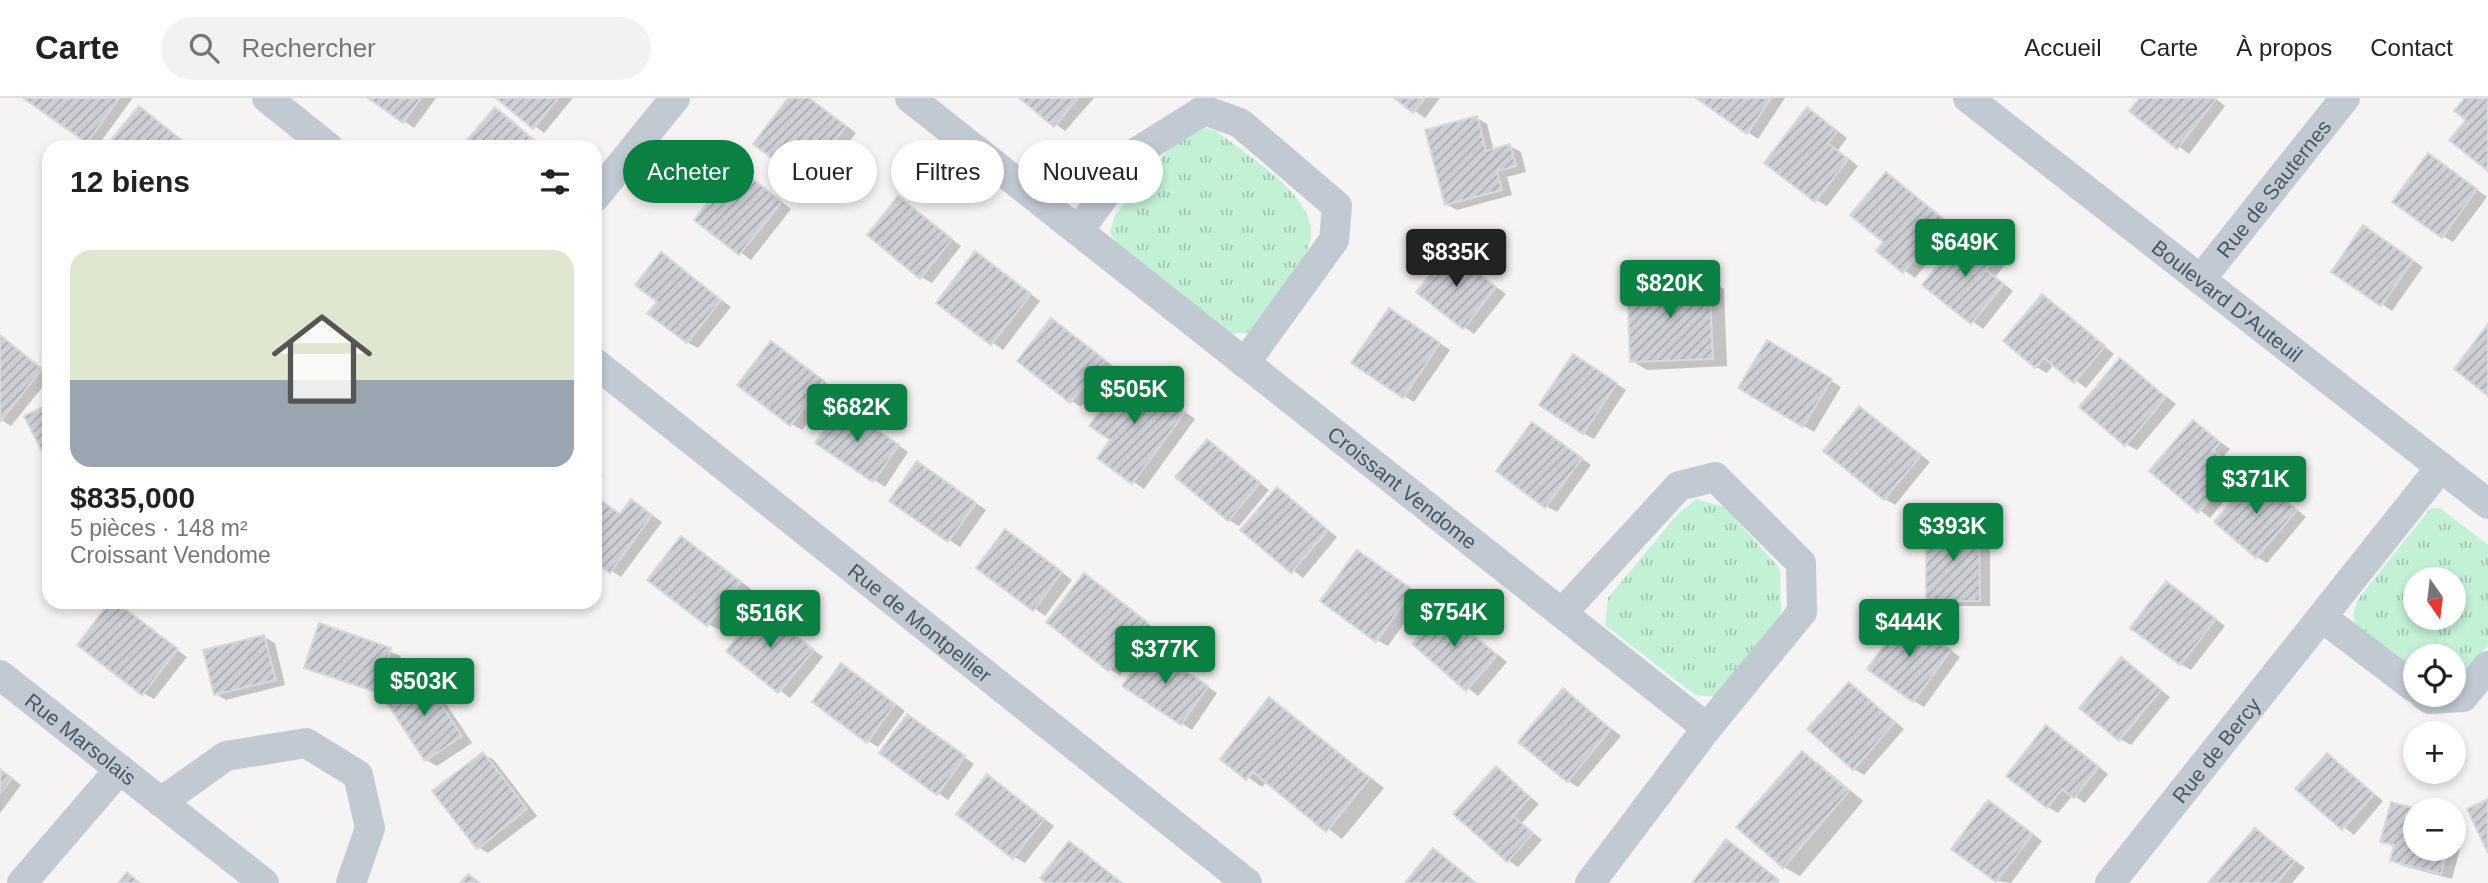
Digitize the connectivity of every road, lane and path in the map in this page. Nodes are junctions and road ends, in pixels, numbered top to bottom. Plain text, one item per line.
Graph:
1 (267, 98) edge
2 (675, 98) edge
3 (910, 98) edge
4 (1968, 98) edge
5 (2345, 98) edge
6 (319, 140) edge
7 (602, 188) edge
8 (1078, 231) junction
9 (2201, 279) junction
10 (1245, 363) junction
11 (602, 369) edge
12 (2441, 467) junction
13 (2488, 504) edge
14 (1562, 613) junction
15 (2323, 618) junction
16 (2488, 666) edge
17 (0, 675) edge
18 (2403, 679) edge
19 (2466, 693) edge
20 (1707, 728) junction
21 (120, 769) junction
22 (161, 802) junction
23 (22, 883) edge
24 (264, 883) edge
25 (351, 883) edge
26 (1247, 883) edge
27 (1590, 883) edge
28 (2110, 883) edge

1 - 6 street
2 - 7 street
3 - 8 street, Croissant Vendome
4 - 9 street, Boulevard D'Auteuil
5 - 9 street, Rue de Sauternes
8 - 10 street, Croissant Vendome
8 - 10 street
9 - 12 street, Boulevard D'Auteuil
10 - 14 street, Croissant Vendome
11 - 26 street, Rue de Montpellier
12 - 13 street, Boulevard D'Auteuil
12 - 15 street, Rue de Bercy
14 - 20 street, Croissant Vendome
14 - 20 street
15 - 18 street
15 - 28 street, Rue de Bercy
16 - 19 street
17 - 21 street, Rue Marsolais
20 - 27 street
21 - 22 street, Rue Marsolais
21 - 23 street
22 - 24 street, Rue Marsolais
22 - 25 street

